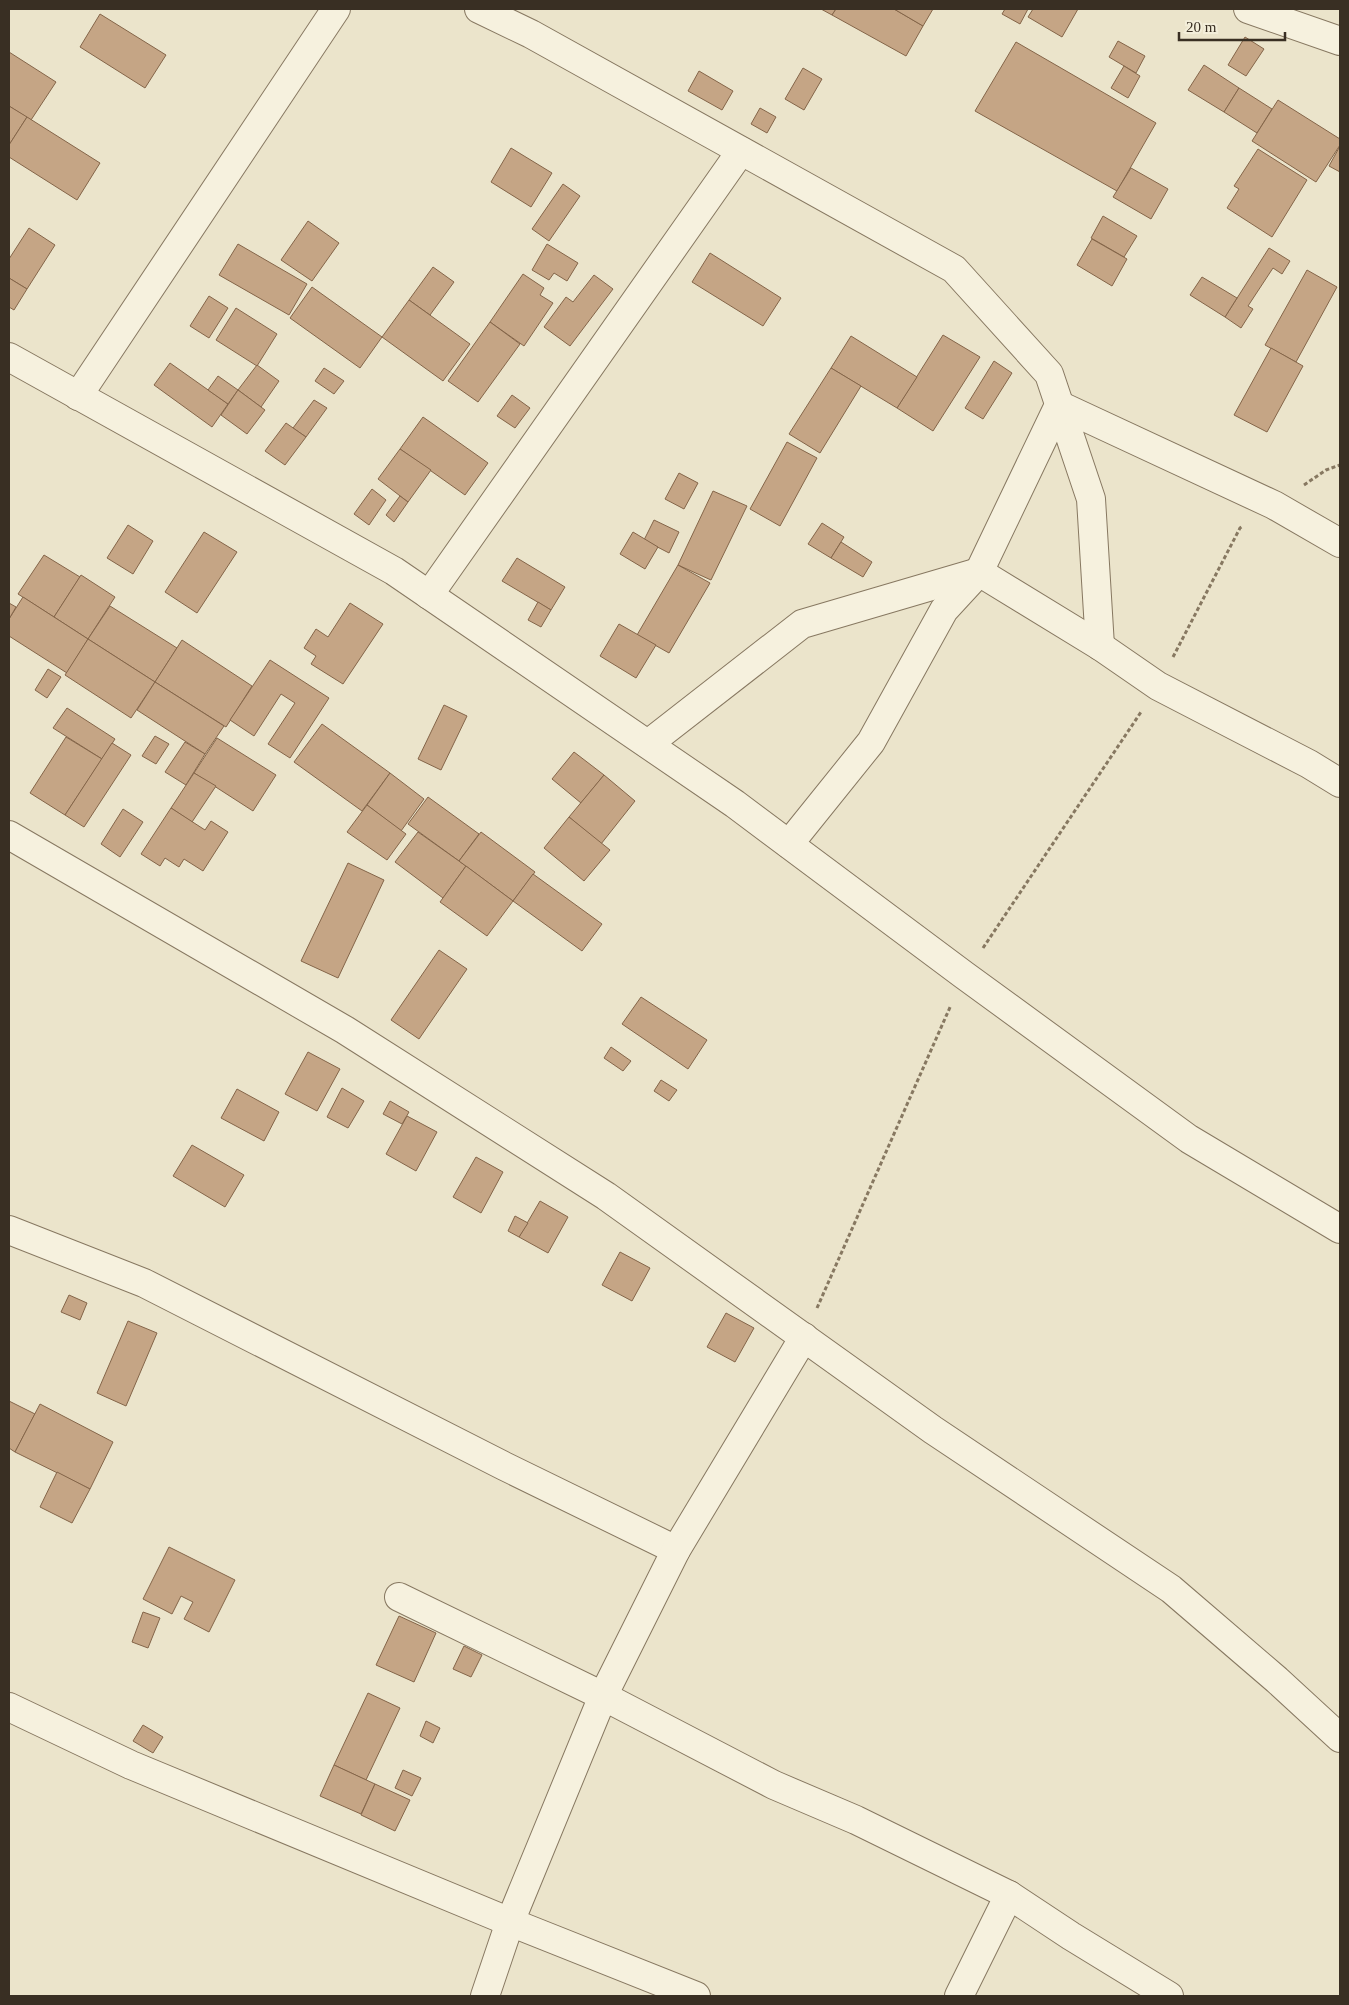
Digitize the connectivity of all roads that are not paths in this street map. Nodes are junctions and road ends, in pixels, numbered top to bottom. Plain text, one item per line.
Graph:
1 (336, 9) edge
2 (479, 9) edge
3 (1248, 9) edge
4 (1340, 41) edge
5 (741, 151) junction
6 (9, 357) edge
7 (78, 396) junction
8 (1059, 405) junction
9 (1340, 543) edge
10 (979, 572) junction
11 (429, 595) junction
12 (1100, 646) junction
13 (648, 744) junction
14 (1340, 783) edge
15 (9, 835) edge
16 (789, 844) junction
17 (1340, 1229) edge
18 (9, 1230) edge
19 (804, 1337) junction
20 (676, 1550) junction
21 (400, 1597) dead end
22 (603, 1696) junction
23 (9, 1707) edge
24 (1339, 1735) edge
25 (1009, 1895) junction
26 (510, 1922) junction
27 (485, 1996) edge
28 (696, 1996) edge
29 (959, 1996) edge
30 (1169, 1996) edge

1 - 7 street
2 - 5 street
3 - 4 street
5 - 8 street
5 - 11 street
6 - 7 street
7 - 11 street
8 - 9 street
8 - 10 street
8 - 12 street
10 - 12 street
10 - 13 street
10 - 16 street
11 - 13 street
12 - 14 street
13 - 16 street
15 - 19 street
16 - 17 street
18 - 20 street
19 - 20 street
19 - 24 street
20 - 22 street
21 - 22 street
22 - 25 street
22 - 26 street
23 - 26 street
25 - 29 street
25 - 30 street
26 - 27 street
26 - 28 street

